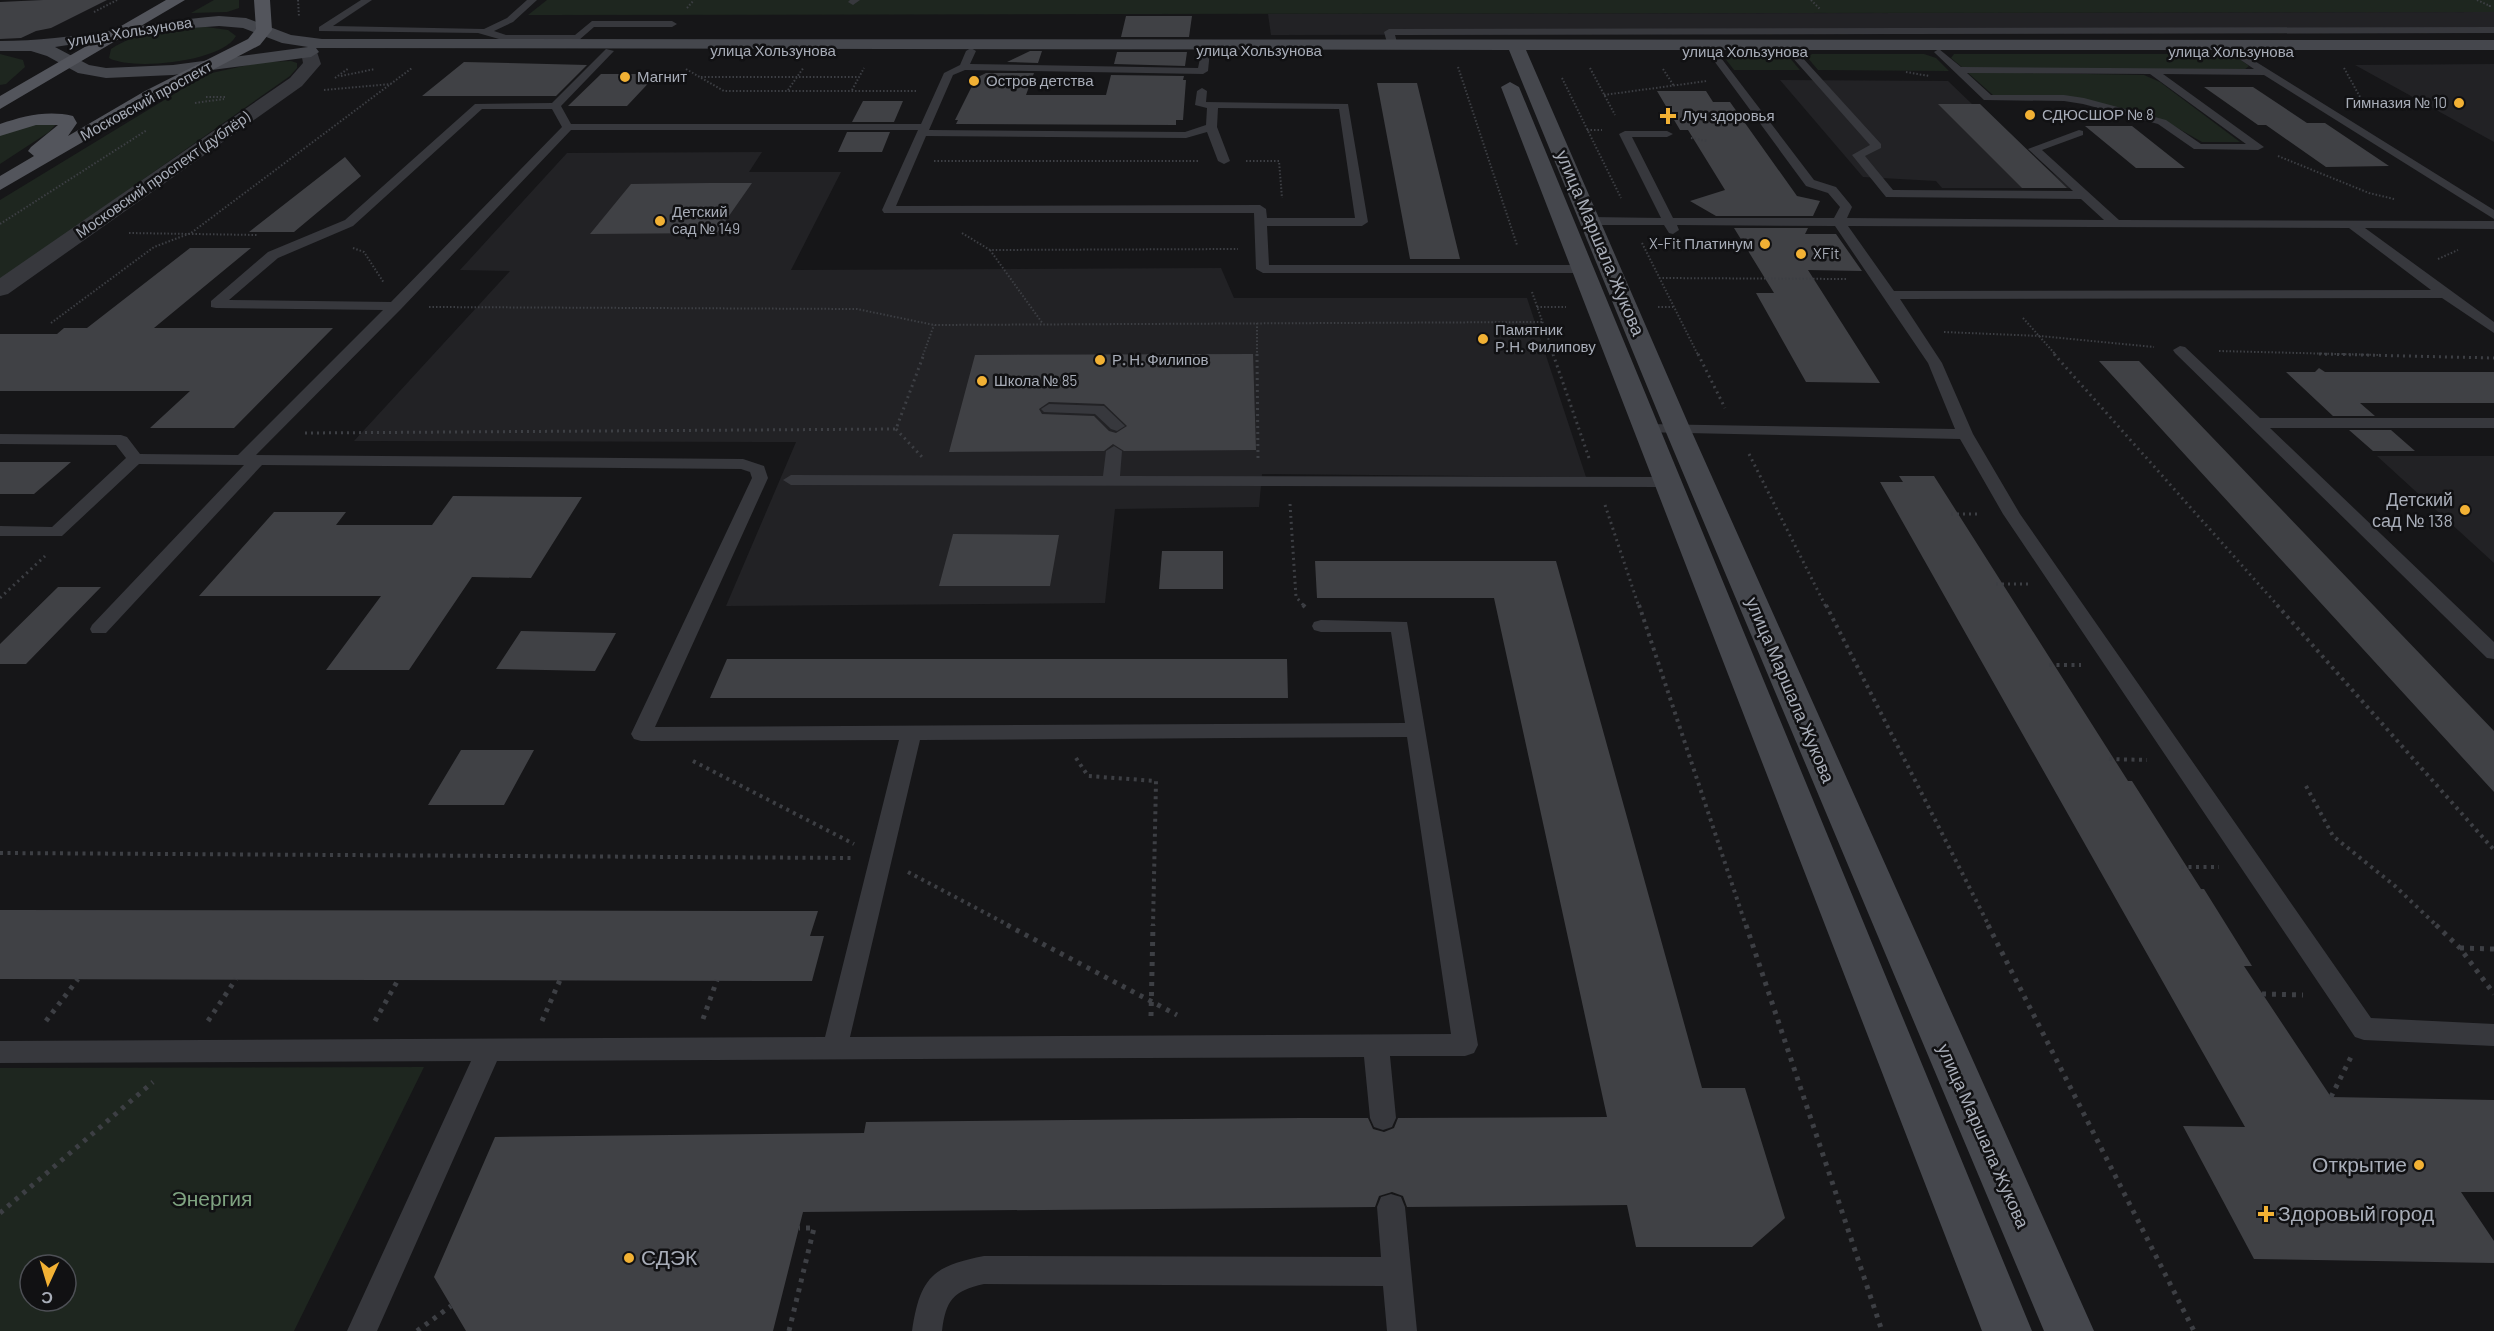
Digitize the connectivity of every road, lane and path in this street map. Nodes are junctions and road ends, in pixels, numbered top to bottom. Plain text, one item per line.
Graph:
1 (177, 0) edge
2 (262, 0) edge
3 (367, 0) edge
4 (532, 0) edge
5 (694, 0) edge
6 (1811, 0) edge
7 (686, 8) dead end
8 (1820, 9) dead end
9 (672, 24) dead end
10 (264, 30) junction
11 (2494, 30) edge
12 (487, 31) junction
13 (1880, 31) junction
14 (2297, 31) junction
15 (120, 33) junction
16 (574, 41) junction
17 (2322, 45) junction
18 (2494, 45) edge
19 (0, 46) edge
20 (31, 46) junction
21 (1393, 46) junction
22 (1896, 46) junction
23 (1506, 49) junction
24 (1790, 49) junction
25 (609, 51) junction
26 (971, 51) junction
27 (1205, 51) junction
28 (1712, 51) junction
29 (309, 52) junction
30 (1939, 52) junction
31 (2234, 52) junction
32 (2494, 52) edge
33 (70, 62) junction
34 (867, 62) dead end
35 (419, 63) dead end
36 (806, 63) dead end
37 (1457, 63) dead end
38 (212, 64) junction
39 (1588, 65) dead end
40 (1660, 65) dead end
41 (964, 67) junction
42 (683, 68) dead end
43 (1958, 70) junction
44 (2152, 71) junction
45 (2266, 72) junction
46 (1561, 76) dead end
47 (700, 77) junction
48 (797, 77) junction
49 (859, 77) junction
50 (1731, 77) junction
51 (1203, 81) junction
52 (391, 84) junction
53 (1674, 86) junction
54 (2289, 87) junction
55 (318, 91) dead end
56 (788, 91) junction
57 (851, 91) junction
58 (941, 91) junction
59 (2273, 91) dead end
60 (1604, 95) junction
61 (201, 96) dead end
62 (0, 104) edge
63 (189, 104) dead end
64 (1213, 105) junction
65 (555, 106) junction
66 (568, 127) junction
67 (1211, 127) junction
68 (150, 128) dead end
69 (0, 130) edge
70 (924, 130) junction
71 (1624, 134) junction
72 (1666, 134) dead end
73 (2079, 134) dead end
74 (2258, 147) junction
75 (1224, 161) dead end
76 (0, 184) edge
77 (2084, 195) junction
78 (2402, 201) dead end
79 (926, 210) junction
80 (2494, 215) edge
81 (1591, 221) junction
82 (1632, 221) junction
83 (1261, 222) junction
84 (1839, 222) junction
85 (2115, 223) junction
86 (0, 224) edge
87 (2350, 224) junction
88 (2494, 225) edge
89 (1671, 227) junction
90 (2462, 248) dead end
91 (1262, 249) junction
92 (990, 250) junction
93 (1524, 269) junction
94 (1582, 269) junction
95 (2414, 271) junction
96 (1659, 278) junction
97 (1879, 279) junction
98 (0, 289) edge
99 (2445, 294) junction
100 (1890, 295) junction
101 (2002, 295) junction
102 (396, 306) junction
103 (1542, 322) junction
104 (51, 323) dead end
105 (1257, 323) junction
106 (1043, 324) junction
107 (934, 325) junction
108 (2494, 329) edge
109 (2180, 350) dead end
110 (1049, 409) dead end
111 (2254, 423) junction
112 (2494, 423) edge
113 (1117, 426) dead end
114 (1661, 430) junction
115 (1738, 431) junction
116 (268, 434) junction
117 (1965, 434) junction
118 (0, 439) edge
119 (1114, 451) dead end
120 (135, 459) junction
121 (250, 460) junction
122 (791, 480) dead end
123 (1111, 480) junction
124 (1254, 481) junction
125 (1288, 481) junction
126 (1597, 482) junction
127 (1667, 482) junction
128 (0, 531) edge
129 (56, 532) junction
130 (0, 598) edge
131 (1321, 626) joint
132 (99, 629) dead end
133 (2494, 652) edge
134 (1416, 730) junction
135 (1066, 732) junction
136 (911, 733) junction
137 (641, 734) junction
138 (2306, 786) dead end
139 (2494, 850) edge
140 (0, 853) edge
141 (881, 858) junction
142 (2460, 948) junction
143 (2494, 949) edge
144 (78, 979) dead end
145 (236, 979) dead end
146 (398, 980) dead end
147 (560, 980) dead end
148 (717, 980) dead end
149 (2494, 994) edge
150 (1151, 1002) junction
151 (1183, 1018) dead end
152 (2364, 1029) junction
153 (2494, 1035) edge
154 (1376, 1046) junction
155 (1150, 1047) junction
156 (693, 1048) junction
157 (835, 1048) junction
158 (359, 1050) junction
159 (489, 1050) junction
160 (529, 1050) junction
161 (188, 1051) junction
162 (11, 1052) edge
163 (2331, 1097) dead end
164 (1383, 1118) dead end
165 (1391, 1207) dead end
166 (0, 1213) edge
167 (799, 1228) dead end
168 (1397, 1272) junction
169 (451, 1306) dead end
170 (362, 1331) edge
171 (417, 1331) edge
172 (789, 1331) edge
173 (927, 1331) edge
174 (1402, 1331) edge
175 (1882, 1331) edge
176 (2007, 1331) edge
177 (2069, 1331) edge
178 (2194, 1331) edge

1 - 15 main road
2 - 10 main road
3 - 12 lane
4 - 12 lane
5 - 7 path
6 - 8 path
9 - 16 lane
10 - 15 main road, улица Хользунова
10 - 16 main road, улица Хользунова
10 - 38 main road, Московский проспект
11 - 14 lane
12 - 16 lane
13 - 14 lane
13 - 21 lane
13 - 22 lane
14 - 17 lane
15 - 20 main road, улица Хользунова
15 - 33 main road
16 - 21 main road, улица Хользунова
17 - 18 main road, улица Хользунова
17 - 22 main road, улица Хользунова
19 - 20 main road, улица Хользунова
20 - 33 main road, улица Хользунова
21 - 23 main road, улица Хользунова
22 - 24 main road, улица Хользунова
23 - 24 main road, улица Хользунова
23 - 27 main road, улица Хользунова
23 - 28 main road, улица Хользунова
23 - 81 main road, улица Маршала Жукова
23 - 94 main road, улица Маршала Жукова
24 - 28 main road, улица Хользунова
24 - 30 main road, улица Хользунова
24 - 77 lane
25 - 26 main road, улица Хользунова
25 - 29 main road, улица Хользунова
25 - 65 lane
26 - 27 main road, улица Хользунова
26 - 41 lane
27 - 51 lane
28 - 50 lane
29 - 38 main road, улица Хользунова
29 - 98 street, Московский проспект (дублёр)
30 - 31 main road, улица Хользунова
30 - 43 lane
31 - 32 main road, улица Хользунова
31 - 45 lane
33 - 38 main road, улица Хользунова
33 - 62 main road
34 - 49 path
35 - 52 path
36 - 48 path
37 - 93 path
38 - 76 main road, Московский проспект
39 - 60 path
40 - 53 path
41 - 51 lane
41 - 58 lane
42 - 47 path
43 - 44 lane
43 - 74 lane
44 - 45 lane
44 - 74 lane
45 - 54 lane
46 - 82 path
47 - 48 path
47 - 56 path
48 - 49 path
48 - 56 path
49 - 57 path
50 - 53 path
50 - 84 lane
51 - 64 lane
52 - 55 path
52 - 104 path
53 - 60 path
54 - 59 lane
54 - 80 lane
56 - 57 path
57 - 58 path
58 - 70 lane
60 - 71 path
61 - 63 path
64 - 67 lane
64 - 83 lane
65 - 66 lane
65 - 102 lane
66 - 70 lane
66 - 102 lane
67 - 70 lane
67 - 75 lane
68 - 86 path
69 - 76 main road
70 - 79 lane
71 - 72 lane
71 - 89 lane
73 - 77 lane
74 - 78 path
77 - 85 lane
79 - 83 lane
79 - 92 path
81 - 82 lane
81 - 114 main road, улица Маршала Жукова
82 - 89 lane
82 - 96 path
83 - 91 lane
84 - 85 lane
84 - 89 lane
84 - 97 lane
85 - 87 lane
87 - 88 lane
87 - 95 lane
90 - 95 path
91 - 92 path
91 - 93 lane
92 - 106 path
93 - 94 lane
93 - 103 path
94 - 114 main road, улица Маршала Жукова
95 - 99 lane
96 - 97 path
96 - 115 path
97 - 100 lane
99 - 101 lane
99 - 108 lane
100 - 101 lane
100 - 117 lane
101 - 139 path
102 - 107 path
102 - 116 lane
103 - 105 path
103 - 126 path
105 - 106 path
105 - 124 path
106 - 107 path
107 - 116 path
109 - 111 lane
110 - 113 lane
111 - 112 lane
111 - 133 lane
114 - 115 lane
114 - 127 main road, улица Маршала Жукова
114 - 177 main road, улица Маршала Жукова
115 - 117 lane
115 - 178 path
116 - 121 lane
117 - 152 lane
118 - 120 lane
119 - 123 lane
120 - 121 lane
120 - 129 lane
121 - 132 lane
121 - 137 lane
122 - 123 lane
123 - 124 lane
124 - 125 lane
125 - 126 lane
125 - 131 path
126 - 127 lane
126 - 175 path
127 - 176 main road, улица Маршала Жукова
128 - 129 lane
129 - 130 path
131 - 134 lane
134 - 135 lane
134 - 154 lane
135 - 136 lane
135 - 150 path
136 - 137 lane
136 - 141 lane
137 - 141 path
138 - 142 path
140 - 141 path
141 - 150 path
141 - 157 lane
142 - 143 path
142 - 149 path
144 - 162 path
145 - 161 path
146 - 158 path
147 - 160 path
148 - 156 path
150 - 151 path
150 - 155 path
152 - 153 lane
152 - 163 path
154 - 155 lane
154 - 164 lane
155 - 157 lane
156 - 157 lane
156 - 160 lane
158 - 159 lane
158 - 161 lane
159 - 160 lane
159 - 170 lane
161 - 162 lane
161 - 166 path
165 - 168 lane
167 - 172 path
168 - 173 lane
168 - 174 lane
169 - 171 path

